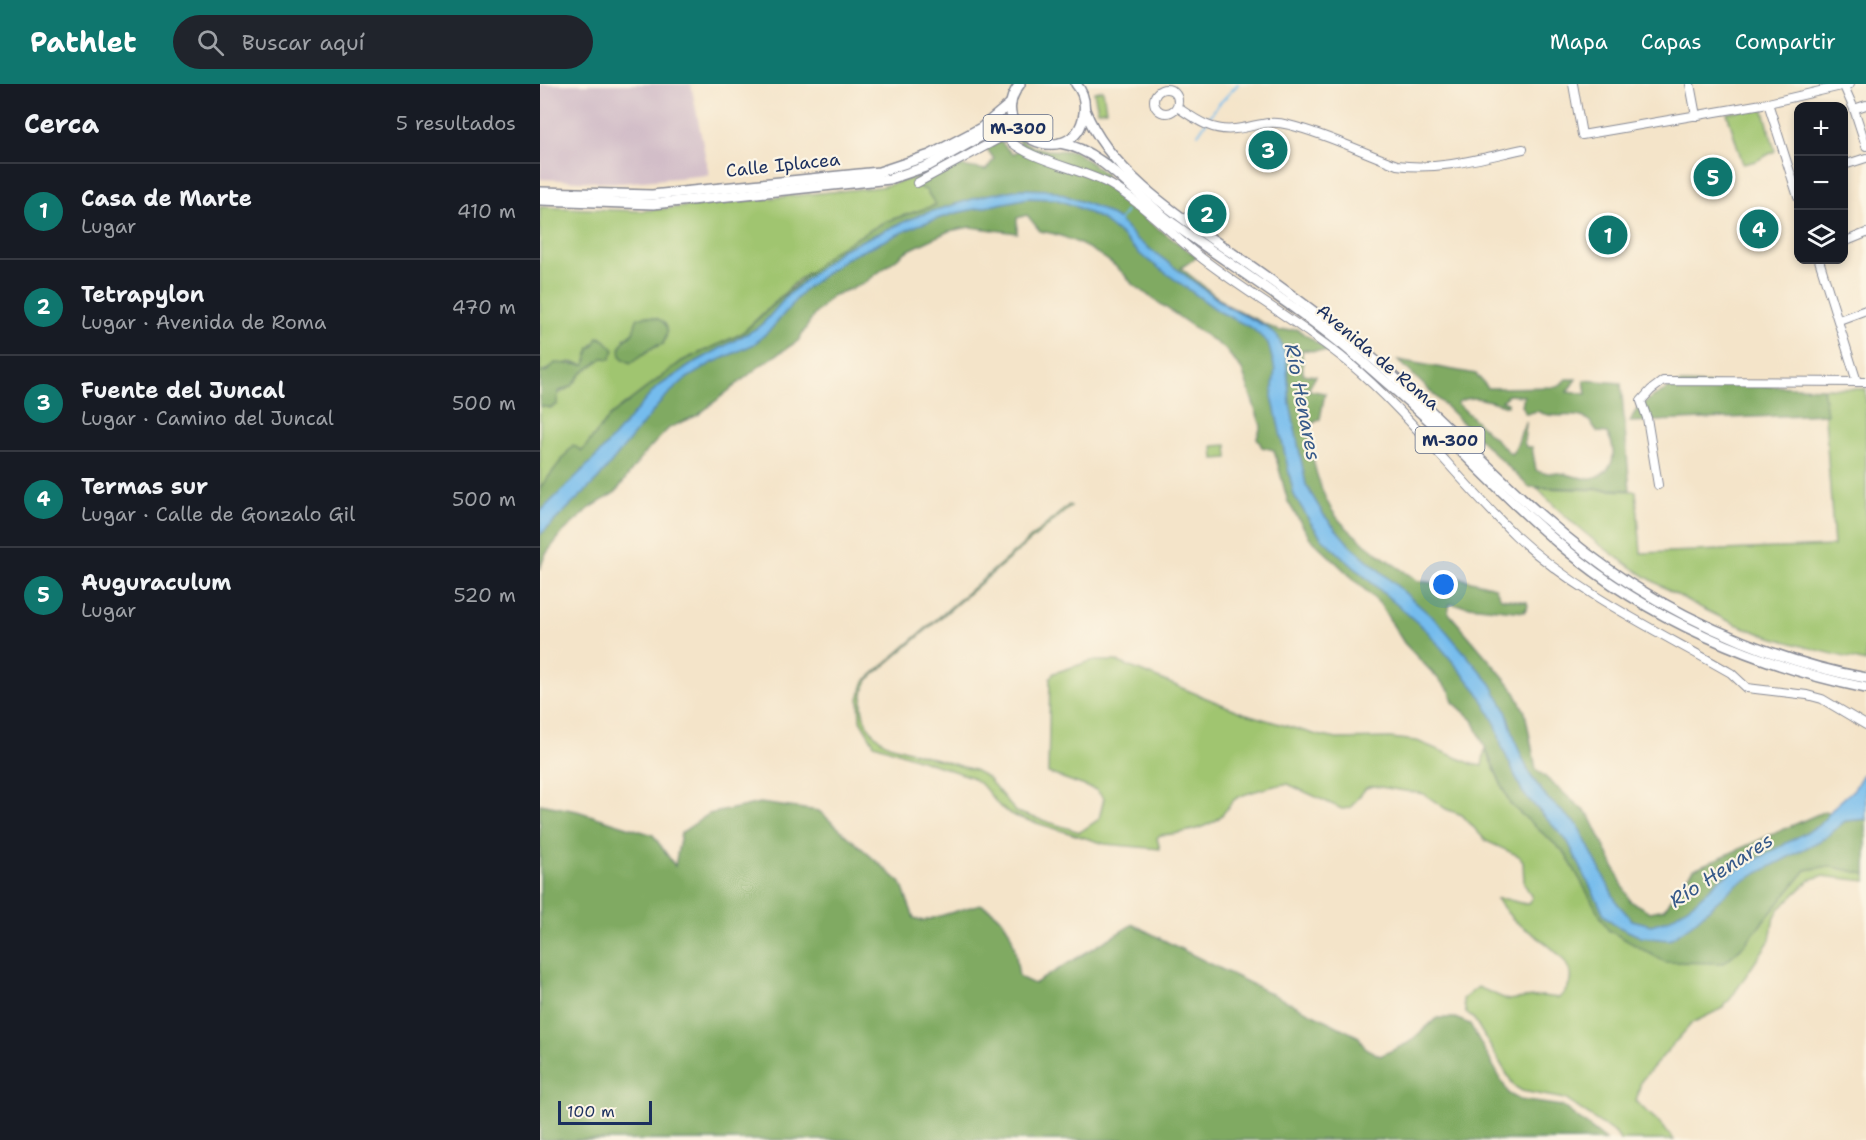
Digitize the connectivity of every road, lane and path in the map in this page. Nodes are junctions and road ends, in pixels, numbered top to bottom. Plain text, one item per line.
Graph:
1 (1020, 84) edge
2 (1076, 84) edge
3 (1573, 84) edge
4 (1690, 84) edge
5 (1846, 85) edge
6 (1165, 87) edge
7 (1011, 103) junction
8 (1768, 103) junction
9 (1866, 105) edge
10 (1177, 107) junction
11 (1854, 109) junction
12 (1085, 110) junction
13 (1696, 116) junction
14 (1018, 128) junction
15 (1060, 143) junction
16 (1866, 146) edge
17 (1523, 149) dead end
18 (1866, 158) edge
19 (1848, 164) edge
20 (1794, 176) edge
21 (917, 183) dead end
22 (540, 192) edge
23 (540, 200) edge
24 (1866, 233) edge
25 (1848, 240) edge
26 (1820, 264) edge
27 (1866, 310) edge
28 (1839, 320) junction
29 (1857, 382) junction
30 (1866, 382) edge
31 (1658, 485) dead end
32 (1866, 678) edge
33 (1866, 688) edge
34 (1866, 725) edge

1 - 7 main road, M-300
2 - 12 main road, M-300
3 - 13 street
4 - 13 street
5 - 8 street
5 - 11 street
6 - 10 street
6 - 10 street
7 - 14 main road, M-300
7 - 22 main road, Calle Iplacea
8 - 13 street
8 - 20 street
9 - 11 street
10 - 17 street
11 - 16 street
12 - 15 main road, M-300
12 - 32 main road, Avenida de Roma / M-300
14 - 15 main road, M-300
14 - 23 main road, Calle Iplacea
15 - 33 main road, Avenida de Roma / M-300
18 - 19 street
21 - 34 street
24 - 25 street
26 - 28 street
27 - 28 street
28 - 29 street
29 - 30 street
29 - 31 street

